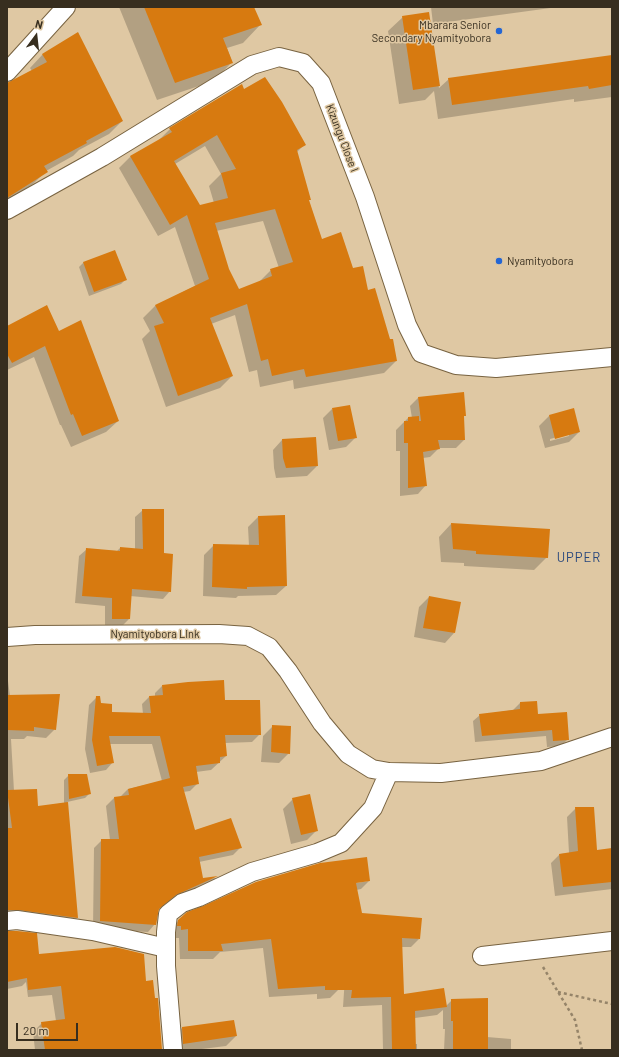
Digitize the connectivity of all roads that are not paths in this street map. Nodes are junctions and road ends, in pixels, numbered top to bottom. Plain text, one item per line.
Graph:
1 (66, 7) edge
2 (7, 72) edge
3 (7, 210) edge
4 (612, 357) edge
5 (7, 637) edge
6 (612, 737) edge
7 (389, 772) junction
8 (7, 921) edge
9 (612, 941) edge
10 (166, 948) junction
11 (482, 956) dead end
12 (173, 1050) edge

1 - 2 street
3 - 4 street, Kizungu Close I
5 - 7 street, Nyamityobora LInk
6 - 7 street, Nyamityobora LInk
7 - 10 street
8 - 10 street
9 - 11 street
10 - 12 street

